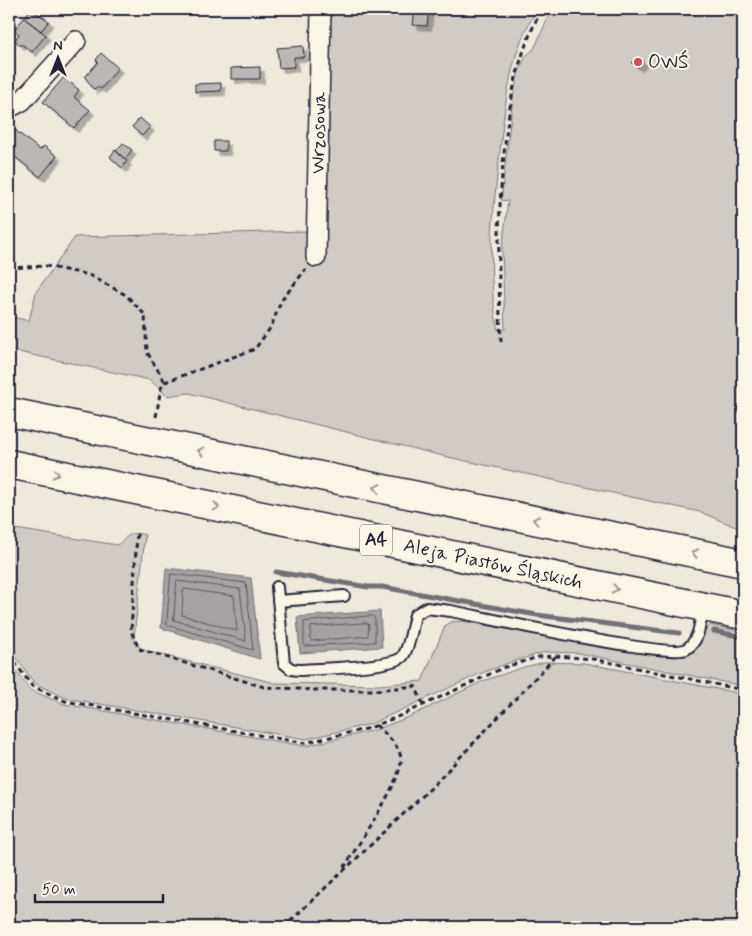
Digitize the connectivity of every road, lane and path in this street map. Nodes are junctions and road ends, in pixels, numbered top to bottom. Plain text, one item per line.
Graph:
1 (321, 9) edge
2 (542, 9) edge
3 (76, 41) dead end
4 (9, 108) edge
5 (316, 257) joint
6 (9, 268) edge
7 (501, 342) dead end
8 (165, 382) junction
9 (9, 412) edge
10 (156, 417) dead end
11 (9, 464) edge
12 (137, 534) dead end
13 (743, 563) edge
14 (277, 587) dead end
15 (344, 596) dead end
16 (278, 601) junction
17 (703, 607) junction
18 (743, 615) edge
19 (9, 654) edge
20 (557, 656) junction
21 (743, 690) edge
22 (424, 706) junction
23 (376, 726) junction
24 (342, 872) junction
25 (284, 927) edge

1 - 5 street, Wrzosowa
2 - 7 path
3 - 4 street
5 - 8 path
6 - 8 path
8 - 10 path
13 -> 9 highway
11 -> 17 highway, Aleja Piastów Śląskich / A4
12 - 22 path
14 - 16 lane
15 - 16 lane
16 - 17 lane
17 - 18 highway, Aleja Piastów Śląskich / A4
19 - 23 path
20 - 21 path
20 - 22 path
20 - 24 path
22 - 23 path
23 - 24 path
24 - 25 path

